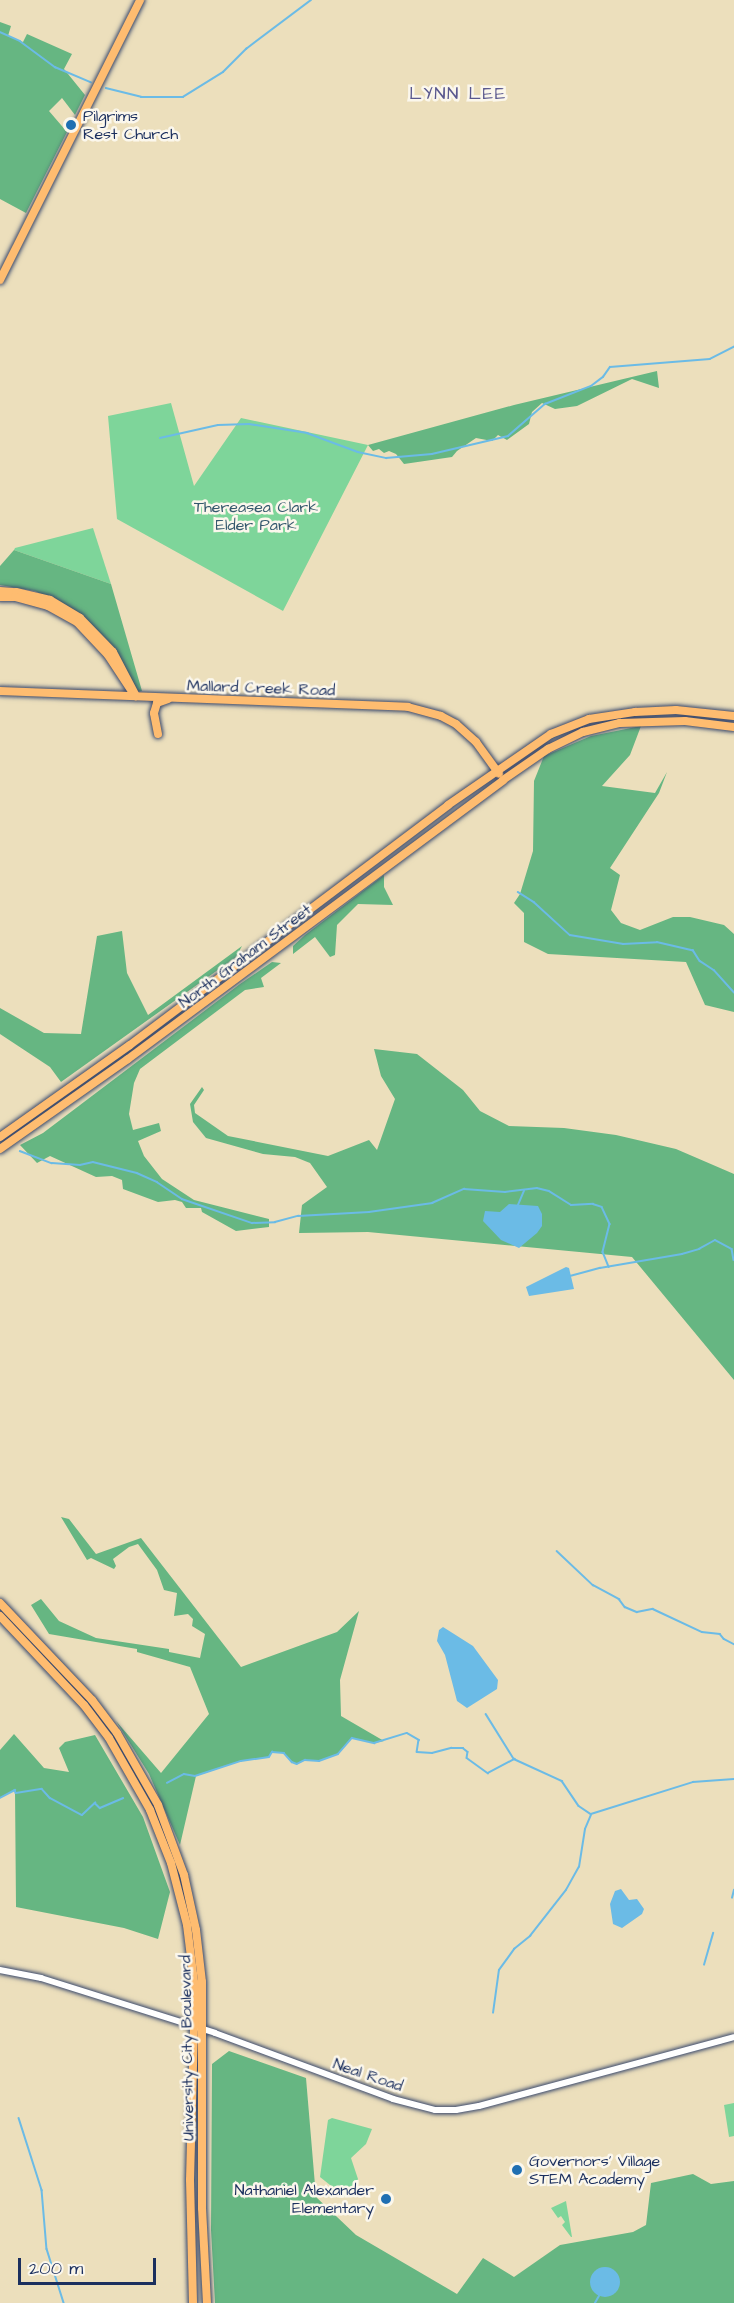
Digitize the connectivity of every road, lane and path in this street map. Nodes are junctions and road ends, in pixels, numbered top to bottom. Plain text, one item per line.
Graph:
1 (140, 0) edge
2 (0, 280) edge
3 (0, 591) edge
4 (0, 597) edge
5 (120, 674) junction
6 (0, 691) edge
7 (116, 695) junction
8 (136, 696) junction
9 (174, 698) junction
10 (734, 716) edge
11 (734, 727) edge
12 (158, 734) dead end
13 (497, 770) junction
14 (503, 780) junction
15 (0, 1137) edge
16 (0, 1149) edge
17 (0, 1603) edge
18 (0, 1616) edge
19 (0, 1970) edge
20 (198, 2028) junction
21 (734, 2037) edge
22 (193, 2303) edge
23 (207, 2303) edge

1 - 2 main road
3 - 8 main road
4 - 5 main road
5 - 7 main road
5 - 8 main road
6 - 7 main road, Mallard Creek Road
7 - 8 main road, Mallard Creek Road
8 - 9 main road, Mallard Creek Road
9 - 12 main road
9 - 13 main road, Mallard Creek Road
10 - 13 main road
11 - 14 main road
13 - 14 main road, Mallard Creek Road
13 - 15 main road, North Graham Street
14 - 16 main road, North Graham Street
17 - 20 main road, University City Boulevard
18 - 20 main road, University City Boulevard
19 - 20 street, Neal Road
20 - 21 street, Neal Road
20 - 22 main road, University City Boulevard
20 - 23 main road, University City Boulevard

